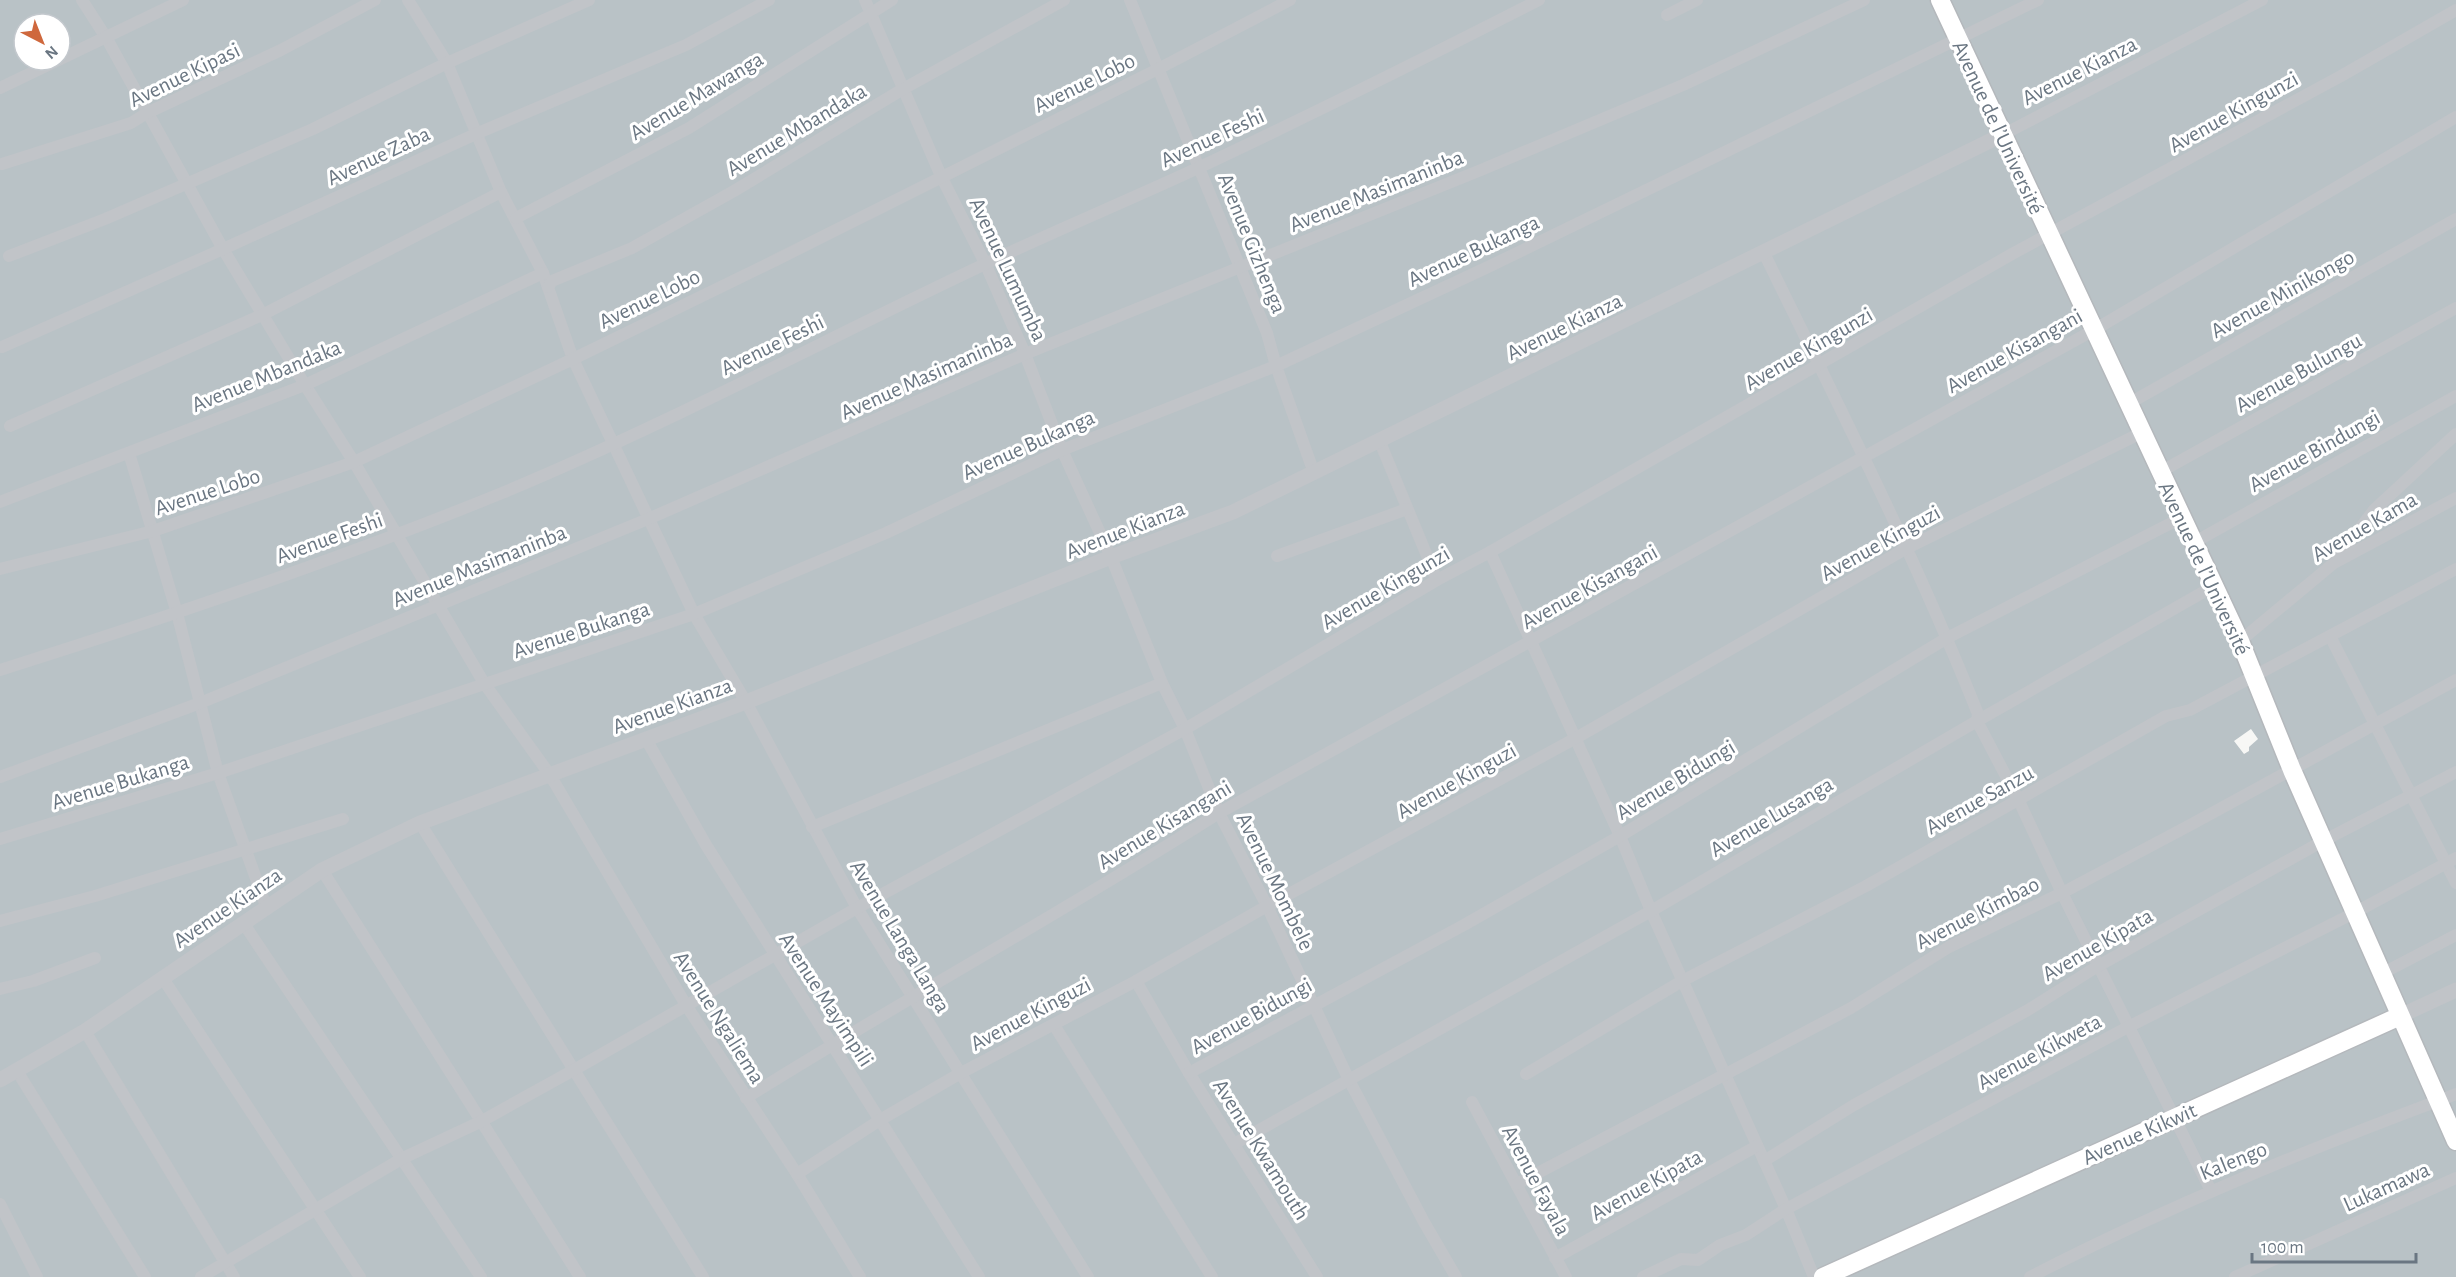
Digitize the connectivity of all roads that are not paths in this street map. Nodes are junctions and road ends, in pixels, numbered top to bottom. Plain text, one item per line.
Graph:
1 (82, 0) edge
2 (183, 0) edge
3 (375, 0) edge
4 (408, 0) edge
5 (589, 0) edge
6 (769, 0) edge
7 (865, 0) edge
8 (892, 0) edge
9 (1064, 0) edge
10 (1130, 0) edge
11 (1290, 0) edge
12 (1539, 0) edge
13 (1697, 0) edge
14 (1864, 0) edge
15 (1940, 0) edge
16 (2038, 0) edge
17 (2262, 0) edge
18 (2456, 10) edge
19 (870, 12) junction
20 (1667, 15) dead end
21 (107, 39) junction
22 (1959, 39) junction
23 (447, 63) junction
24 (1158, 69) junction
25 (0, 88) edge
26 (903, 89) junction
27 (147, 113) junction
28 (2456, 117) edge
29 (478, 133) junction
30 (2004, 134) junction
31 (2, 164) dead end
32 (1199, 167) junction
33 (941, 176) junction
34 (188, 184) junction
35 (501, 192) junction
36 (516, 218) junction
37 (2456, 219) edge
38 (2049, 236) junction
39 (223, 249) junction
40 (1763, 251) junction
41 (9, 256) dead end
42 (985, 263) junction
43 (1242, 267) junction
44 (543, 273) junction
45 (548, 287) junction
46 (2456, 308) edge
47 (262, 315) junction
48 (2094, 330) junction
49 (2, 347) dead end
50 (1025, 354) junction
51 (573, 359) junction
52 (1276, 366) junction
53 (1820, 366) junction
54 (305, 385) junction
55 (2456, 396) edge
56 (2128, 404) junction
57 (10, 426) dead end
58 (2141, 433) junction
59 (2456, 434) edge
60 (1380, 442) junction
61 (613, 444) junction
62 (1062, 450) junction
63 (129, 453) junction
64 (1865, 458) junction
65 (354, 462) junction
66 (2160, 472) junction
67 (1314, 473) junction
68 (2456, 498) edge
69 (0, 502) edge
70 (1407, 509) junction
71 (2181, 518) junction
72 (648, 519) junction
73 (153, 531) junction
74 (398, 534) junction
75 (2193, 543) junction
76 (1907, 548) junction
77 (1490, 552) junction
78 (1277, 556) dead end
79 (1111, 557) junction
80 (2334, 563) junction
81 (0, 569) edge
82 (2456, 569) edge
83 (1437, 580) junction
84 (2214, 586) junction
85 (439, 604) junction
86 (177, 613) junction
87 (694, 614) junction
88 (2330, 636) junction
89 (1947, 638) junction
90 (1532, 641) junction
91 (2240, 641) junction
92 (0, 670) edge
93 (2254, 675) junction
94 (2456, 680) edge
95 (484, 683) junction
96 (1162, 683) junction
97 (746, 702) junction
98 (200, 703) junction
99 (1977, 721) junction
100 (2374, 723) junction
101 (1185, 729) junction
102 (1576, 738) junction
103 (646, 739) junction
104 (2292, 770) junction
105 (2456, 772) edge
106 (218, 773) junction
107 (550, 775) junction
108 (0, 777) edge
109 (2412, 796) junction
110 (2019, 801) junction
111 (1219, 813) junction
112 (343, 819) dead end
113 (420, 823) junction
114 (812, 827) junction
115 (1620, 836) junction
116 (0, 839) edge
117 (2323, 841) junction
118 (246, 850) junction
119 (2451, 860) edge
120 (322, 870) junction
121 (2456, 883) edge
122 (2062, 893) junction
123 (1267, 906) junction
124 (857, 908) junction
125 (267, 909) junction
126 (1651, 911) junction
127 (2354, 913) junction
128 (0, 921) edge
129 (244, 924) junction
130 (2456, 935) edge
131 (774, 956) junction
132 (95, 958) dead end
133 (2098, 966) junction
134 (2381, 974) junction
135 (162, 977) junction
136 (1136, 981) junction
137 (1683, 981) junction
138 (0, 990) edge
139 (2456, 990) edge
140 (912, 998) junction
141 (686, 1005) junction
142 (1312, 1006) junction
143 (2400, 1016) junction
144 (1054, 1025) junction
145 (2128, 1027) junction
146 (85, 1031) junction
147 (831, 1045) junction
148 (17, 1071) junction
149 (572, 1071) junction
150 (1189, 1073) junction
151 (1724, 1073) junction
152 (959, 1074) junction
153 (1526, 1074) dead end
154 (0, 1080) edge
155 (1349, 1080) junction
156 (2456, 1094) edge
157 (746, 1098) junction
158 (2438, 1101) junction
159 (1472, 1102) dead end
160 (2174, 1116) junction
161 (880, 1120) junction
162 (480, 1122) junction
163 (2456, 1141) edge
164 (1234, 1144) junction
165 (1757, 1146) junction
166 (403, 1158) junction
167 (1764, 1161) junction
168 (796, 1174) junction
169 (2456, 1178) edge
170 (1517, 1184) junction
171 (2211, 1191) junction
172 (0, 1204) edge
173 (317, 1208) junction
174 (1786, 1209) junction
175 (1555, 1258) junction
176 (225, 1262) junction
177 (37, 1277) edge
178 (145, 1277) edge
179 (201, 1277) edge
180 (234, 1277) edge
181 (360, 1277) edge
182 (481, 1277) edge
183 (580, 1277) edge
184 (703, 1277) edge
185 (860, 1277) edge
186 (980, 1277) edge
187 (1088, 1277) edge
188 (1212, 1277) edge
189 (1317, 1277) edge
190 (1456, 1277) edge
191 (1566, 1277) edge
192 (1643, 1277) edge
193 (1814, 1277) edge
194 (1823, 1277) edge
195 (2030, 1277) edge
196 (2235, 1277) edge

1 - 21 street, Avenue Ngaliema
2 - 21 street
3 - 27 street, Avenue Kipasi
4 - 23 street, Avenue Langa Langa
5 - 23 street
6 - 29 street, Avenue Zaba
7 - 19 street, Avenue Lumumba
8 - 19 street, Avenue Mawanga
9 - 26 street, Avenue Mbandaka
10 - 24 street, Avenue Gizhenga
11 - 24 street, Avenue Lobo
12 - 32 street, Avenue Feshi
13 - 20 street
14 - 43 street, Avenue Masimaninba
15 - 22 main road, Avenue de l’Université
16 - 22 street, Avenue Bukanga
17 - 30 street, Avenue Kianza
18 - 38 street, Avenue Kingunzi
19 - 26 street, Avenue Lumumba
19 - 36 street, Avenue Mawanga
21 - 25 street
21 - 27 street, Avenue Ngaliema
22 - 30 main road, Avenue de l’Université
22 - 52 street, Avenue Bukanga
23 - 29 street, Avenue Langa Langa
23 - 34 street
24 - 32 street, Avenue Gizhenga
24 - 33 street, Avenue Lobo
26 - 33 street, Avenue Lumumba
26 - 45 street, Avenue Mbandaka
27 - 31 street, Avenue Kipasi
27 - 34 street, Avenue Ngaliema
28 - 48 street, Avenue Kisangani
29 - 35 street, Avenue Langa Langa
29 - 39 street, Avenue Zaba
30 - 38 main road, Avenue de l’Université
30 - 40 street, Avenue Kianza
32 - 42 street, Avenue Feshi
32 - 43 street, Avenue Gizhenga
33 - 42 street, Avenue Lumumba
33 - 51 street, Avenue Lobo
34 - 39 street, Avenue Ngaliema
34 - 41 street
35 - 36 street, Avenue Langa Langa
35 - 47 street
36 - 44 street, Avenue Langa Langa
37 - 56 street, Avenue Minikongo
38 - 48 main road, Avenue de l’Université
38 - 53 street, Avenue Kingunzi
39 - 47 street, Avenue Ngaliema
39 - 49 street, Avenue Zaba
40 - 53 street
40 - 60 street, Avenue Kianza
42 - 50 street, Avenue Lumumba
42 - 61 street, Avenue Feshi
43 - 50 street, Avenue Masimaninba
43 - 52 street, Avenue Gizhenga
44 - 45 street, Avenue Langa Langa
44 - 54 street, Avenue Mbandaka
45 - 51 street, Avenue Langa Langa
46 - 66 street, Avenue Bulungu
47 - 54 street, Avenue Ngaliema
47 - 57 street
48 - 56 main road, Avenue de l’Université
48 - 64 street, Avenue Kisangani
50 - 62 street, Avenue Lumumba
50 - 72 street, Avenue Masimaninba
51 - 61 street, Avenue Langa Langa
51 - 65 street, Avenue Lobo
52 - 62 street, Avenue Bukanga
52 - 67 street, Avenue Gizhenga
53 - 64 street
53 - 77 street, Avenue Kingunzi
54 - 63 street, Avenue Mbandaka
54 - 65 street, Avenue Ngaliema
55 - 75 street, Avenue Bindungi
56 - 58 main road, Avenue de l’Université
58 - 66 main road, Avenue de l’Université
58 - 76 street, Avenue Kinguzi
59 - 80 street
60 - 67 street, Avenue Kianza
60 - 70 street
61 - 72 street, Avenue Langa Langa
61 - 74 street, Avenue Feshi
62 - 79 street, Avenue Lumumba
62 - 87 street, Avenue Bukanga
63 - 69 street, Avenue Mbandaka
63 - 73 street
64 - 76 street
64 - 90 street, Avenue Kisangani
65 - 73 street, Avenue Lobo
65 - 74 street, Avenue Ngaliema
66 - 71 main road, Avenue de l’Université
67 - 79 street, Avenue Kianza
68 - 80 street, Avenue Kama
70 - 78 street
70 - 83 street
71 - 75 main road, Avenue de l’Université
71 - 89 street, Avenue Bidungi
72 - 85 street, Avenue Masimaninba
72 - 87 street, Avenue Langa Langa
73 - 81 street, Avenue Lobo
73 - 86 street
74 - 85 street, Avenue Ngaliema
74 - 86 street, Avenue Feshi
75 - 84 main road, Avenue de l’Université
76 - 89 street
76 - 102 street, Avenue Kinguzi
77 - 83 street, Avenue Kingunzi
77 - 90 street
79 - 96 street, Avenue Mombele
79 - 97 street, Avenue Kianza
80 - 91 street, Avenue Kama
82 - 88 street, Avenue Sanzu
83 - 101 street, Avenue Kingunzi
84 - 91 main road, Avenue de l’Université
84 - 99 street, Avenue Lusanga
85 - 95 street, Avenue Ngaliema
85 - 98 street, Avenue Masimaninba
86 - 92 street, Avenue Feshi
86 - 98 street
87 - 95 street, Avenue Bukanga
87 - 97 street, Avenue Langa Langa
88 - 93 street, Avenue Sanzu
88 - 100 street
89 - 99 street
89 - 115 street, Avenue Bidungi
90 - 102 street
90 - 111 street, Avenue Kisangani
91 - 93 main road, Avenue de l’Université
93 - 104 main road, Avenue de l’Université
93 - 110 street, Avenue Sanzu
94 - 100 street, Avenue Kimbao
95 - 106 street, Avenue Bukanga
95 - 107 street, Avenue Ngaliema
96 - 101 street, Avenue Mombele
96 - 114 street
97 - 103 street, Avenue Kianza
97 - 114 street, Avenue Langa Langa
98 - 106 street
98 - 108 street, Avenue Masimaninba
99 - 110 street
99 - 126 street, Avenue Lusanga
100 - 104 street, Avenue Kimbao
100 - 109 street
101 - 111 street, Avenue Mombele
101 - 124 street, Avenue Kingunzi
102 - 115 street
102 - 123 street, Avenue Kinguzi
103 - 107 street, Avenue Kianza
103 - 131 street, Avenue Mayimpili
104 - 117 main road, Avenue de l’Université
104 - 122 street, Avenue Kimbao
105 - 109 street, Avenue Kipata
106 - 116 street, Avenue Bukanga
106 - 118 street
107 - 113 street, Avenue Kianza
107 - 141 street, Avenue Ngaliema
109 - 117 street, Avenue Kipata
109 - 119 street
110 - 122 street
110 - 137 street, Avenue Sanzu
111 - 123 street, Avenue Mombele
111 - 140 street, Avenue Kisangani
112 - 118 street
113 - 120 street, Avenue Kianza
113 - 149 street
114 - 124 street, Avenue Langa Langa
115 - 126 street
115 - 142 street, Avenue Bidungi
117 - 127 main road, Avenue de l’Université
117 - 133 street, Avenue Kipata
118 - 125 street
118 - 128 street
119 - 121 street
119 - 127 street, Avenue Kikweta
120 - 125 street, Avenue Kianza
120 - 162 street
122 - 133 street
122 - 151 street, Avenue Kimbao
123 - 136 street, Avenue Kinguzi
123 - 142 street, Avenue Mombele
124 - 131 street, Avenue Kingunzi
124 - 140 street, Avenue Langa Langa
125 - 129 street, Avenue Kianza
126 - 137 street
126 - 155 street, Avenue Lusanga
127 - 134 main road, Avenue de l’Université
127 - 145 street, Avenue Kikweta
129 - 135 street, Avenue Kianza
129 - 166 street
130 - 134 street
131 - 141 street, Avenue Kingunzi
131 - 147 street, Avenue Mayimpili
132 - 138 street
133 - 145 street
133 - 167 street, Avenue Kipata
134 - 143 main road, Avenue de l’Université
135 - 146 street, Avenue Kianza
135 - 173 street
136 - 144 street, Avenue Kinguzi
136 - 150 street, Avenue Kwamouth
137 - 151 street
137 - 153 street, Avenue Sanzu
139 - 143 street, Avenue Kikwit
140 - 147 street, Avenue Kisangani
140 - 152 street, Avenue Langa Langa
141 - 149 street, Avenue Kingunzi
141 - 157 street, Avenue Ngaliema
142 - 150 street, Avenue Bidungi
142 - 155 street, Avenue Mombele
143 - 158 main road, Avenue de l’Université
143 - 160 main road, Avenue Kikwit
144 - 152 street, Avenue Kinguzi
144 - 188 street
145 - 160 street
145 - 174 street, Avenue Kikweta
146 - 148 street, Avenue Kianza
146 - 176 street
147 - 157 street, Avenue Kisangani
147 - 161 street, Avenue Mayimpili
148 - 154 street, Avenue Kianza
148 - 178 street
149 - 162 street, Avenue Kingunzi
149 - 184 street
150 - 164 street, Avenue Kwamouth
151 - 165 street
151 - 170 street, Avenue Kimbao
152 - 161 street, Avenue Kinguzi
152 - 187 street, Avenue Langa Langa
155 - 164 street, Avenue Lusanga
155 - 190 street, Avenue Mombele
156 - 158 street, Kalengo
157 - 168 street, Avenue Ngaliema
158 - 163 main road, Avenue de l’Université
158 - 171 street, Kalengo
159 - 170 street, Avenue Fayala
160 - 171 street
160 - 194 main road, Avenue Kikwit
161 - 168 street, Avenue Kinguzi
161 - 186 street, Avenue Mayimpili
162 - 166 street, Avenue Kingunzi
162 - 183 street
164 - 189 street, Avenue Kwamouth
165 - 167 street
165 - 175 street, Avenue Kipata
166 - 173 street, Avenue Kingunzi
166 - 182 street
167 - 174 street
168 - 185 street, Avenue Ngaliema
169 - 196 street, Lukamawa
170 - 175 street, Avenue Fayala
171 - 195 street, Kalengo
172 - 177 street
173 - 176 street, Avenue Kingunzi
173 - 181 street
174 - 192 street, Avenue Kikweta
174 - 193 street
175 - 191 street, Avenue Fayala
176 - 179 street, Avenue Kingunzi
176 - 180 street

